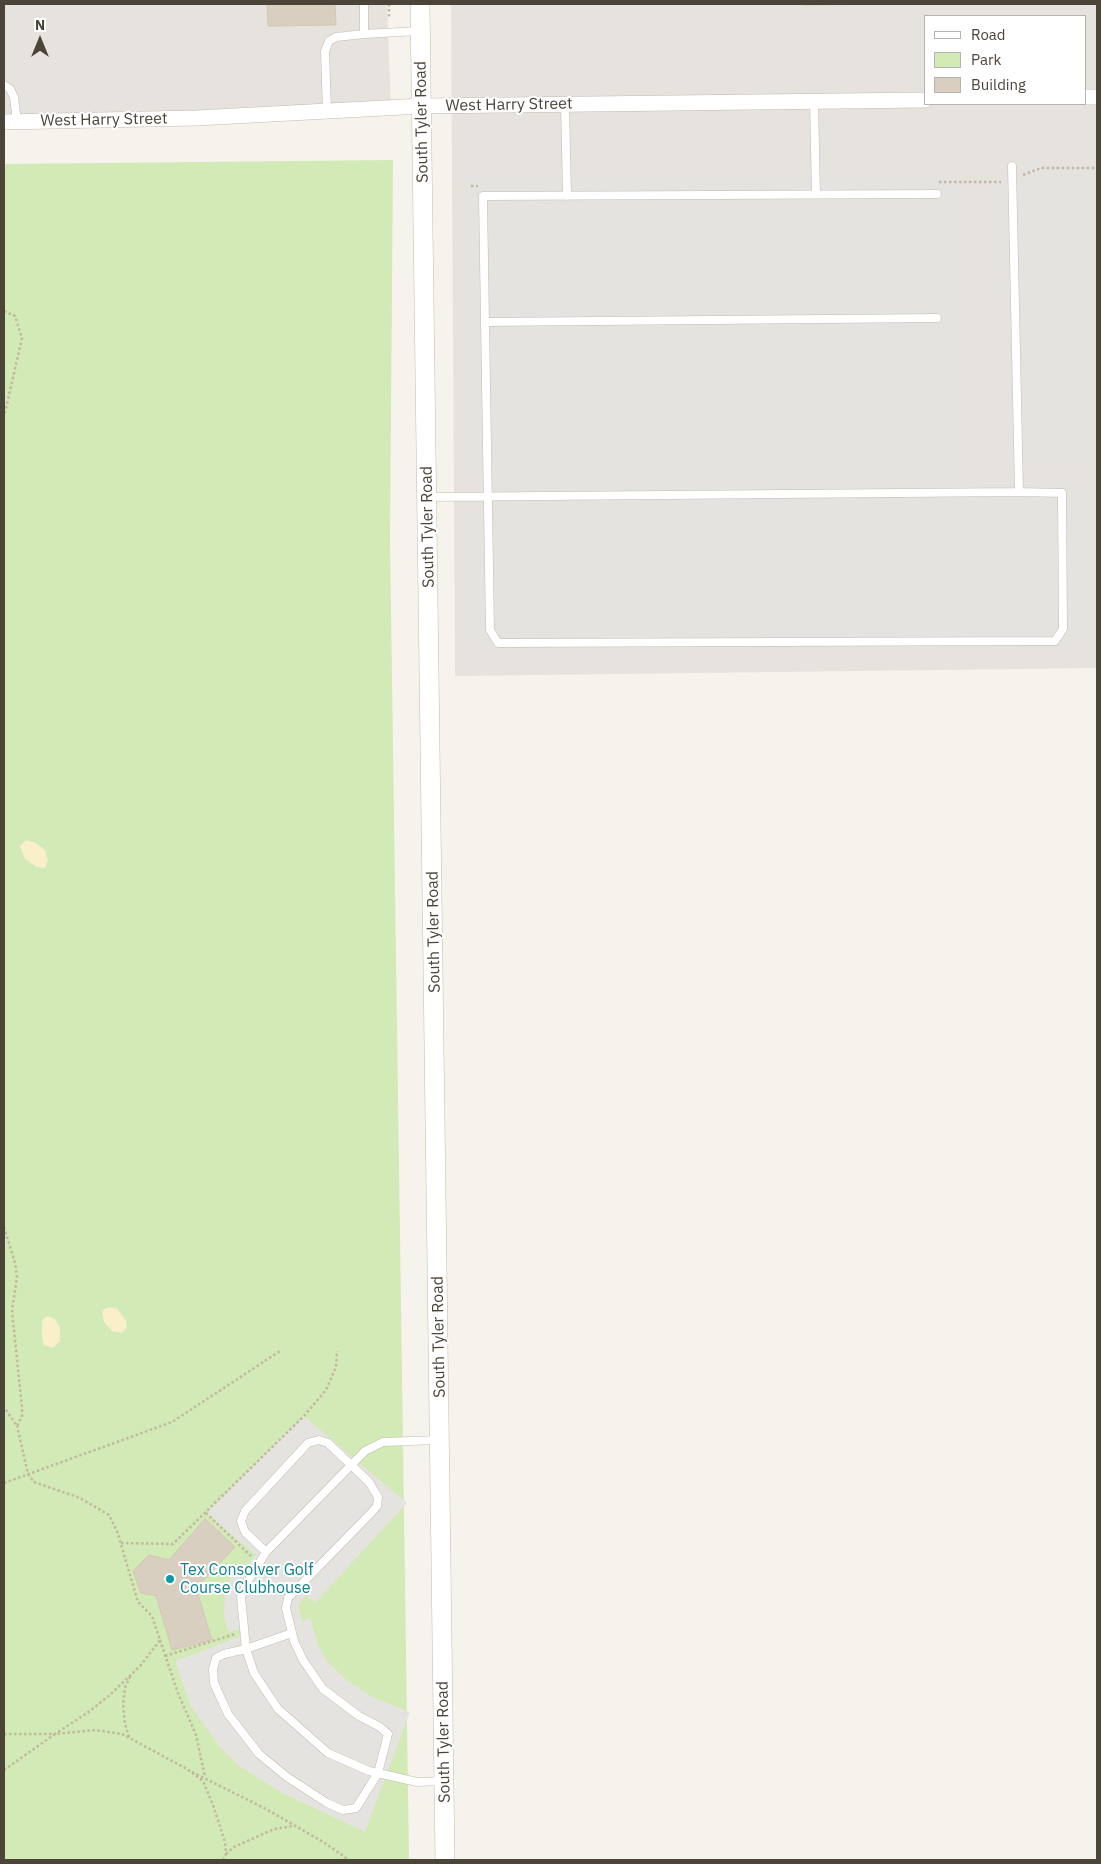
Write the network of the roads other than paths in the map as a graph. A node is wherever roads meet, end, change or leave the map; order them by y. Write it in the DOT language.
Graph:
graph roads {
  1 [pos="364,4"];
  2 [pos="420,4"];
  3 [pos="421,31"];
  4 [pos="364,34"];
  5 [pos="4,85"];
  6 [pos="924,100"];
  7 [pos="814,101"];
  8 [pos="565,104"];
  9 [pos="422,106"];
  10 [pos="327,111"];
  11 [pos="10,122"];
  12 [pos="1012,166"];
  13 [pos="937,194"];
  14 [pos="816,195"];
  15 [pos="567,196"];
  16 [pos="937,318"];
  17 [pos="485,322"];
  18 [pos="1019,492"];
  19 [pos="428,497"];
  20 [pos="489,497"];
  21 [pos="441,1440"];
  22 [pos="351,1465"];
  23 [pos="266,1552"];
  24 [pos="292,1634"];
  25 [pos="246,1649"];
  26 [pos="378,1773"];
  27 [pos="444,1781"];
  28 [pos="445,1860"];
  1 -- 4 [label="lane"];
  2 -- 3 [label="street, South Tyler Road"];
  3 -- 4 [label="lane"];
  3 -- 9 [label="street, South Tyler Road"];
  4 -- 10 [label="lane"];
  5 -- 11 [label="lane"];
  6 -- 7 [label="street, West Harry Street"];
  7 -- 8 [label="street, West Harry Street"];
  7 -- 14 [label="lane"];
  8 -- 9 [label="street, West Harry Street"];
  8 -- 15 [label="lane"];
  9 -- 10 [label="street, West Harry Street"];
  9 -- 19 [label="street, South Tyler Road"];
  10 -- 11 [label="street, West Harry Street"];
  12 -- 18 [label="lane"];
  13 -- 14 [label="lane"];
  14 -- 15 [label="lane"];
  15 -- 17 [label="lane"];
  16 -- 17 [label="lane"];
  17 -- 20 [label="lane"];
  18 -- 20 [label="lane"];
  18 -- 20 [label="lane"];
  19 -- 20 [label="lane"];
  19 -- 21 [label="street, South Tyler Road"];
  21 -- 22 [label="lane"];
  21 -- 27 [label="street, South Tyler Road"];
  22 -- 23 [label="lane"];
  22 -- 23 [label="lane"];
  22 -- 24 [label="lane"];
  23 -- 25 [label="lane"];
  24 -- 25 [label="lane"];
  24 -- 26 [label="lane"];
  25 -- 26 [label="lane"];
  25 -- 26 [label="lane"];
  26 -- 27 [label="lane"];
  27 -- 28 [label="street, South Tyler Road"];
}
